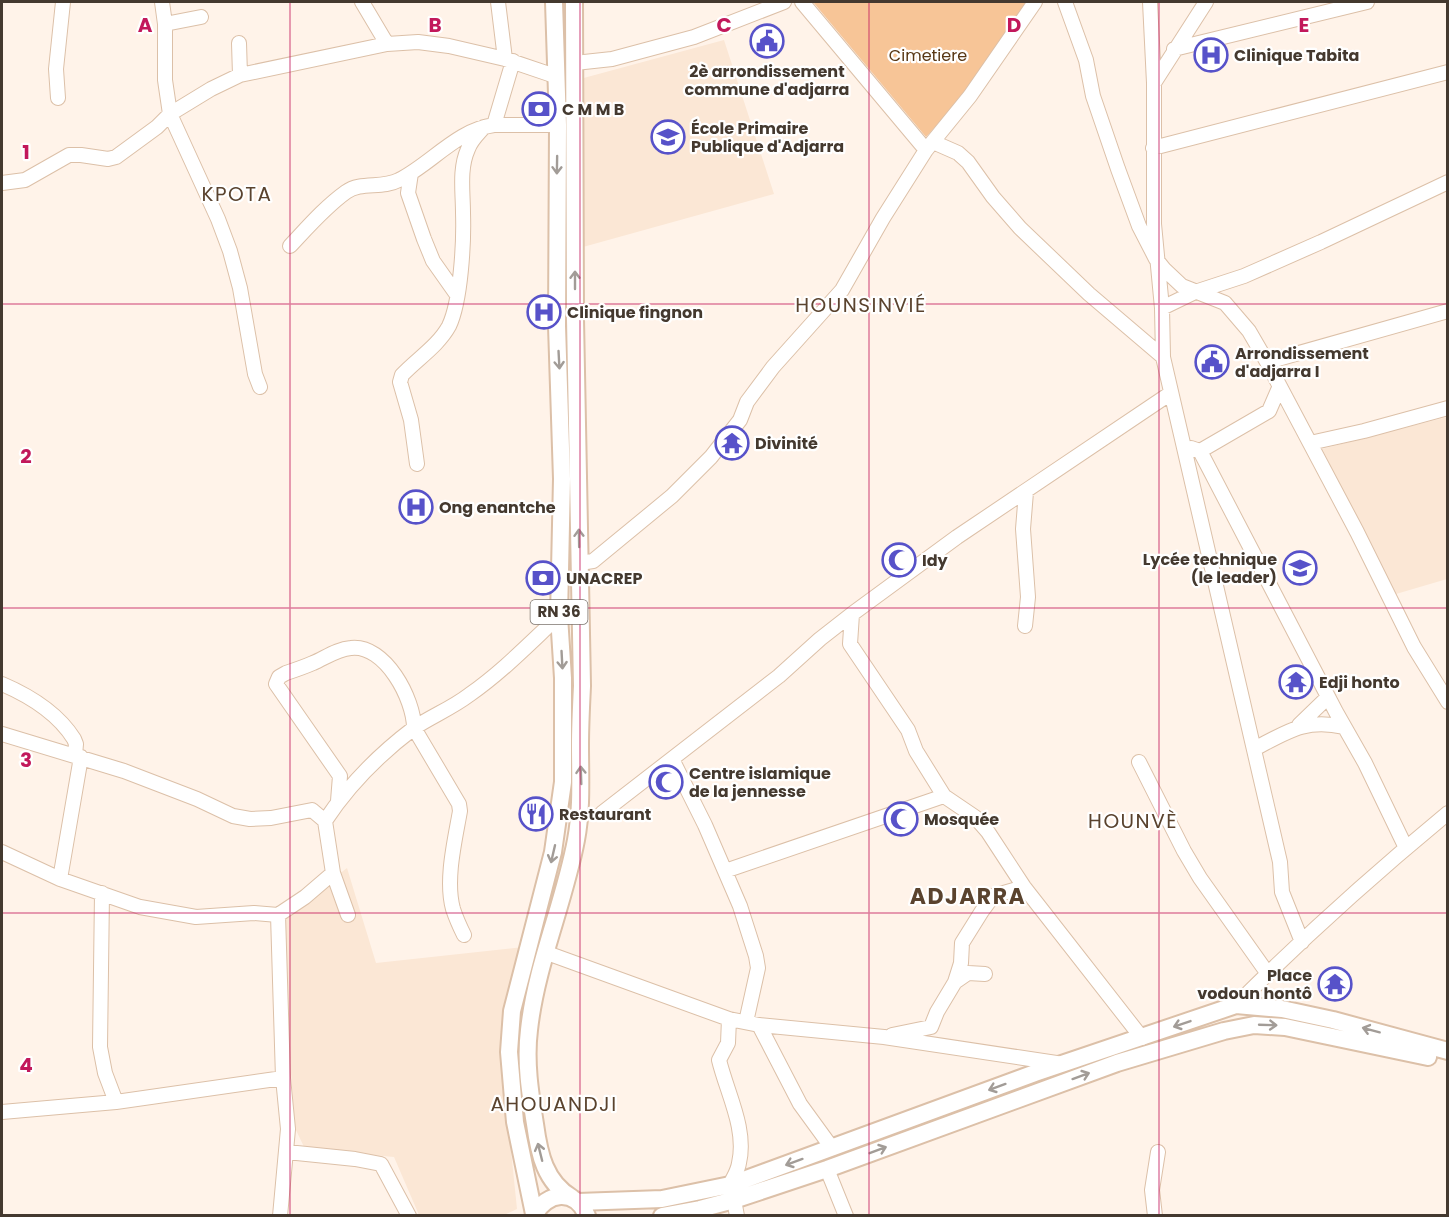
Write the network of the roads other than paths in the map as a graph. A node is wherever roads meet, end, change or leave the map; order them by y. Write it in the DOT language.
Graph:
graph roads {
  1 [pos="63,2"];
  2 [pos="162,2"];
  3 [pos="362,2"];
  4 [pos="498,2"];
  5 [pos="554,2"];
  6 [pos="574,2"];
  7 [pos="784,2"];
  8 [pos="802,2"];
  9 [pos="1035,2"];
  10 [pos="1065,2"];
  11 [pos="1150,2"];
  12 [pos="1206,2"];
  13 [pos="1367,2"];
  14 [pos="201,17"];
  15 [pos="165,24"];
  16 [pos="239,43"];
  17 [pos="387,44"];
  18 [pos="1174,49"];
  19 [pos="509,60"];
  20 [pos="575,63"];
  21 [pos="1448,72"];
  22 [pos="240,75"];
  23 [pos="555,76"];
  24 [pos="1154,83"];
  25 [pos="58,98"];
  26 [pos="170,114"];
  27 [pos="558,125"];
  28 [pos="489,126"];
  29 [pos="929,146"];
  30 [pos="1153,148"];
  31 [pos="411,173"];
  32 [pos="1448,182"];
  33 [pos="2,183"];
  34 [pos="290,246"];
  35 [pos="1156,259"];
  36 [pos="1244,276"];
  37 [pos="1195,292"];
  38 [pos="457,295"];
  39 [pos="1225,303"];
  40 [pos="1162,308"];
  41 [pos="1448,311"];
  42 [pos="1163,357"];
  43 [pos="1267,362"];
  44 [pos="260,387"];
  45 [pos="1280,388"];
  46 [pos="1171,393"];
  47 [pos="1448,408"];
  48 [pos="1269,411"];
  49 [pos="1297,419"];
  50 [pos="1310,443"];
  51 [pos="1183,445"];
  52 [pos="1200,451"];
  53 [pos="417,464"];
  54 [pos="1026,492"];
  55 [pos="580,563"];
  56 [pos="852,614"];
  57 [pos="559,616"];
  58 [pos="1025,626"];
  59 [pos="820,639"];
  60 [pos="850,644"];
  61 [pos="2,684"];
  62 [pos="1328,697"];
  63 [pos="1448,702"];
  64 [pos="1299,725"];
  65 [pos="1344,727"];
  66 [pos="414,728"];
  67 [pos="2,734"];
  68 [pos="1254,749"];
  69 [pos="78,756"];
  70 [pos="672,759"];
  71 [pos="1139,762"];
  72 [pos="944,796"];
  73 [pos="338,801"];
  74 [pos="603,813"];
  75 [pos="1448,813"];
  76 [pos="325,821"];
  77 [pos="1406,848"];
  78 [pos="2,852"];
  79 [pos="725,871"];
  80 [pos="333,873"];
  81 [pos="60,879"];
  82 [pos="1024,887"];
  83 [pos="102,893"];
  84 [pos="278,915"];
  85 [pos="348,915"];
  86 [pos="464,935"];
  87 [pos="1302,942"];
  88 [pos="547,953"];
  89 [pos="985,974"];
  90 [pos="1268,974"];
  91 [pos="955,982"];
  92 [pos="1236,1005"];
  93 [pos="729,1019"];
  94 [pos="753,1024"];
  95 [pos="884,1037"];
  96 [pos="1142,1038"];
  97 [pos="1448,1051"];
  98 [pos="1448,1061"];
  99 [pos="1063,1064"];
  100 [pos="283,1078"];
  101 [pos="116,1102"];
  102 [pos="2,1112"];
  103 [pos="832,1148"];
  104 [pos="287,1152"];
  105 [pos="1158,1152"];
  106 [pos="827,1169"];
  107 [pos="734,1200"];
  108 [pos="579,1205"];
  109 [pos="280,1215"];
  110 [pos="409,1215"];
  111 [pos="534,1215"];
  112 [pos="663,1215"];
  113 [pos="846,1215"];
  114 [pos="1155,1215"];
  1 -- 25 [label="street"];
  2 -- 15 [label="street"];
  3 -- 17 [label="street"];
  4 -- 19 [label="street"];
  5 -- 23 [label="main road, RN 36"];
  6 -- 20 [label="main road, RN 36"];
  7 -- 20 [label="street"];
  8 -- 29 [label="street"];
  9 -- 29 [label="street"];
  10 -- 35 [label="street"];
  11 -- 24 [label="street"];
  12 -- 18 [label="street"];
  13 -- 18 [label="street"];
  14 -- 15 [label="street"];
  15 -- 26 [label="street"];
  16 -- 22 [label="street"];
  17 -- 19 [label="street"];
  17 -- 22 [label="street"];
  18 -- 24 [label="street"];
  19 -- 23 [label="street"];
  19 -- 28 [label="street"];
  55 -- 20 [label="main road, RN 36, one-way"];
  21 -- 30 [label="street"];
  22 -- 26 [label="street"];
  23 -- 27 [label="main road, RN 36"];
  24 -- 30 [label="street"];
  26 -- 33 [label="street"];
  26 -- 44 [label="street"];
  27 -- 28 [label="street"];
  27 -- 57 [label="main road, RN 36, one-way"];
  28 -- 31 [label="street"];
  28 -- 38 [label="street"];
  29 -- 42 [label="street"];
  29 -- 55 [label="street"];
  30 -- 35 [label="street"];
  31 -- 34 [label="street"];
  31 -- 38 [label="street"];
  32 -- 36 [label="street"];
  35 -- 37 [label="street"];
  35 -- 40 [label="street"];
  36 -- 37 [label="street"];
  36 -- 39 [label="street"];
  37 -- 39 [label="street"];
  37 -- 40 [label="street"];
  38 -- 53 [label="street"];
  39 -- 43 [label="street"];
  40 -- 42 [label="street"];
  41 -- 43 [label="street"];
  42 -- 46 [label="street"];
  43 -- 45 [label="street"];
  45 -- 48 [label="street"];
  45 -- 49 [label="street"];
  46 -- 51 [label="street"];
  46 -- 54 [label="street"];
  47 -- 50 [label="street"];
  48 -- 49 [label="street"];
  48 -- 52 [label="street"];
  49 -- 50 [label="street"];
  50 -- 63 [label="street"];
  51 -- 52 [label="street"];
  51 -- 68 [label="street"];
  52 -- 62 [label="street"];
  54 -- 56 [label="street"];
  54 -- 58 [label="street"];
  88 -- 55 [label="main road, RN 36, one-way"];
  56 -- 59 [label="street"];
  56 -- 60 [label="street"];
  57 -- 66 [label="street"];
  57 -- 111 [label="main road, RN 36, one-way"];
  59 -- 60 [label="street"];
  59 -- 70 [label="street"];
  60 -- 72 [label="street"];
  61 -- 69 [label="street"];
  62 -- 64 [label="street"];
  62 -- 65 [label="street"];
  64 -- 65 [label="street"];
  64 -- 68 [label="street"];
  65 -- 77 [label="street"];
  66 -- 73 [label="street"];
  66 -- 73 [label="street"];
  66 -- 86 [label="street"];
  67 -- 69 [label="street"];
  68 -- 87 [label="street"];
  69 -- 76 [label="street"];
  69 -- 81 [label="street"];
  70 -- 74 [label="street"];
  70 -- 79 [label="street"];
  71 -- 90 [label="street"];
  72 -- 79 [label="street"];
  72 -- 82 [label="street"];
  73 -- 76 [label="street"];
  75 -- 77 [label="street"];
  76 -- 80 [label="street"];
  77 -- 87 [label="street"];
  78 -- 81 [label="street"];
  79 -- 94 [label="street"];
  80 -- 84 [label="street"];
  80 -- 85 [label="street"];
  81 -- 83 [label="street"];
  82 -- 91 [label="street"];
  82 -- 96 [label="street"];
  83 -- 84 [label="street"];
  83 -- 101 [label="street"];
  84 -- 100 [label="street"];
  87 -- 90 [label="street"];
  88 -- 93 [label="street"];
  108 -- 88 [label="main road, RN 36, one-way"];
  89 -- 91 [label="street"];
  90 -- 92 [label="street"];
  91 -- 95 [label="street"];
  92 -- 96 [label="main road, one-way"];
  97 -- 92 [label="main road, one-way"];
  93 -- 94 [label="street"];
  93 -- 107 [label="street"];
  94 -- 95 [label="street"];
  94 -- 103 [label="street"];
  95 -- 99 [label="street"];
  96 -- 99 [label="main road"];
  106 -- 98 [label="main road, one-way"];
  99 -- 103 [label="main road, one-way"];
  100 -- 101 [label="street"];
  100 -- 104 [label="street"];
  101 -- 102 [label="street"];
  103 -- 107 [label="main road, one-way"];
  104 -- 109 [label="street"];
  104 -- 110 [label="street"];
  105 -- 114 [label="street"];
  106 -- 107 [label="main road"];
  106 -- 113 [label="street"];
  107 -- 108 [label="main road"];
  107 -- 112 [label="main road"];
  108 -- 111 [label="main road"];
}
